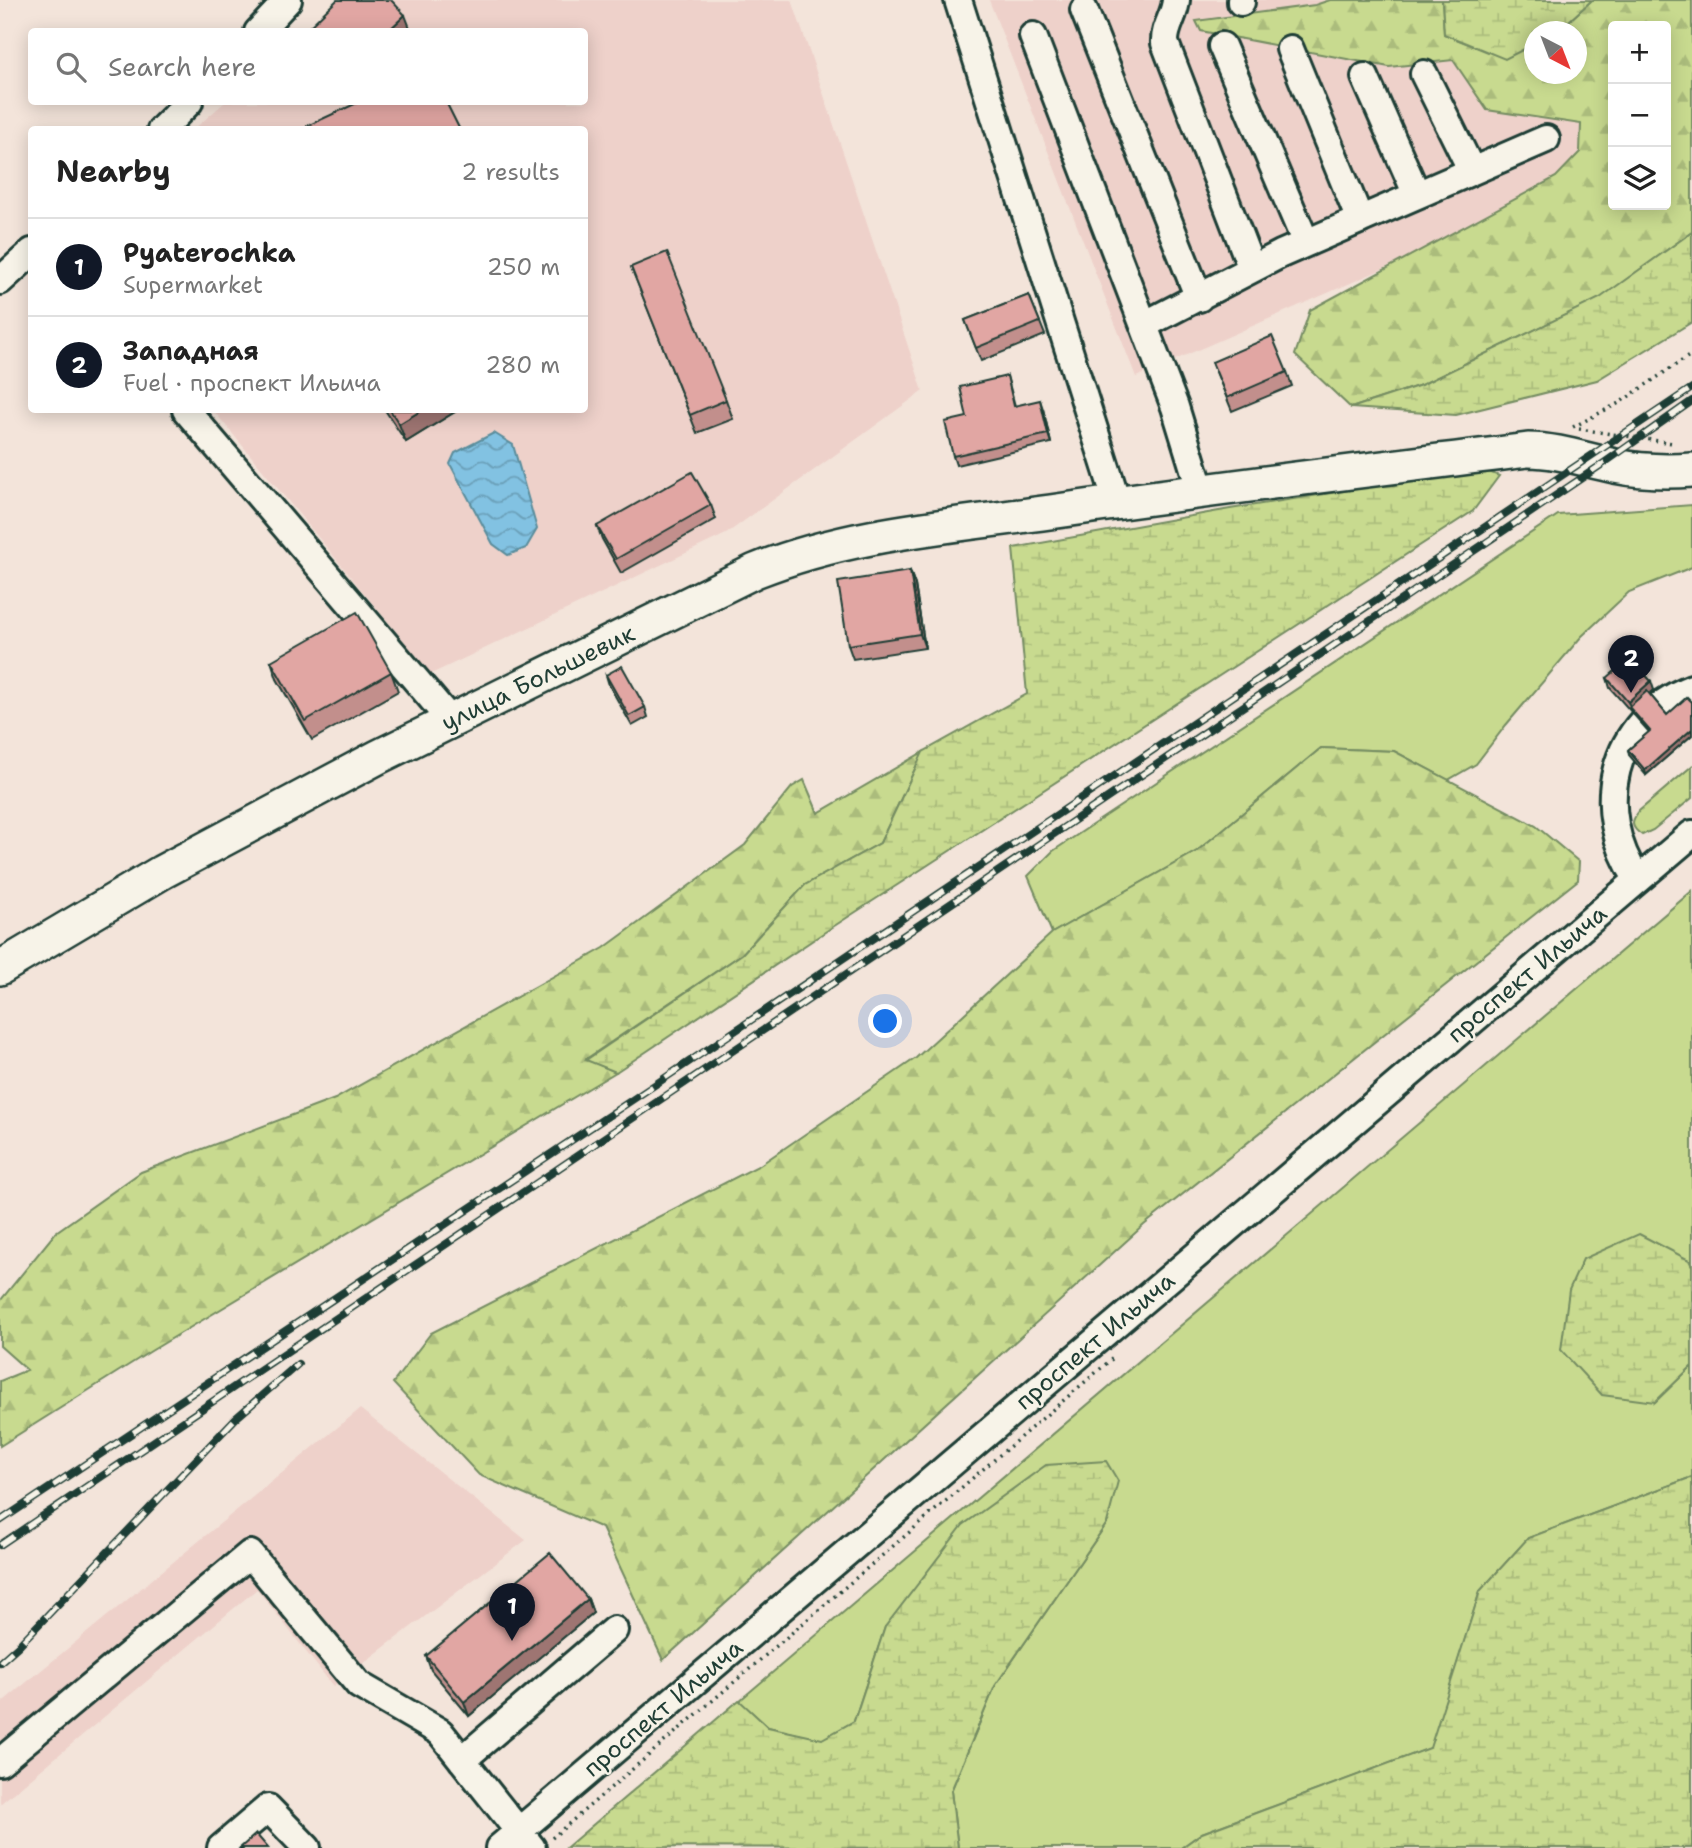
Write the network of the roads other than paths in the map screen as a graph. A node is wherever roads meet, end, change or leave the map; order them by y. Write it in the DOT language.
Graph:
graph roads {
  1 [pos="288,0"];
  2 [pos="958,0"];
  3 [pos="1176,0"];
  4 [pos="1084,10"];
  5 [pos="261,28"];
  6 [pos="1033,36"];
  7 [pos="1222,46"];
  8 [pos="1290,49"];
  9 [pos="1424,74"];
  10 [pos="1365,77"];
  11 [pos="186,105"];
  12 [pos="165,126"];
  13 [pos="1546,139"];
  14 [pos="1472,171"];
  15 [pos="1417,195"];
  16 [pos="1360,220"];
  17 [pos="1306,243"];
  18 [pos="28,256"];
  19 [pos="1252,269"];
  20 [pos="0,281"];
  21 [pos="1199,298"];
  22 [pos="1144,325"];
  23 [pos="189,413"];
  24 [pos="1692,470"];
  25 [pos="1201,492"];
  26 [pos="1117,502"];
  27 [pos="1692,688"];
  28 [pos="451,721"];
  29 [pos="1692,834"];
  30 [pos="1638,880"];
  31 [pos="0,968"];
  32 [pos="614,1630"];
  33 [pos="463,1760"];
  34 [pos="0,1762"];
  35 [pos="517,1842"];
  36 [pos="221,1848"];
  37 [pos="307,1848"];
  1 -- 5 [label="street"];
  2 -- 26 [label="street"];
  3 -- 19 [label="street"];
  4 -- 21 [label="street"];
  6 -- 22 [label="street"];
  7 -- 17 [label="street"];
  8 -- 16 [label="street"];
  9 -- 14 [label="street"];
  10 -- 15 [label="street"];
  11 -- 12 [label="street"];
  13 -- 14 [label="street"];
  14 -- 15 [label="street"];
  15 -- 16 [label="street"];
  16 -- 17 [label="street"];
  17 -- 19 [label="street"];
  18 -- 20 [label="street"];
  19 -- 21 [label="street"];
  21 -- 22 [label="street"];
  22 -- 25 [label="street"];
  23 -- 28 [label="street"];
  24 -- 25 [label="main road, улица Большевик"];
  25 -- 26 [label="main road, улица Большевик"];
  26 -- 28 [label="main road, улица Большевик"];
  27 -- 30 [label="street"];
  28 -- 31 [label="main road, улица Большевик"];
  29 -- 30 [label="street, проспект Ильича"];
  30 -- 35 [label="street, проспект Ильича"];
  32 -- 33 [label="street"];
  33 -- 34 [label="street"];
  33 -- 35 [label="street"];
  36 -- 37 [label="street"];
}
